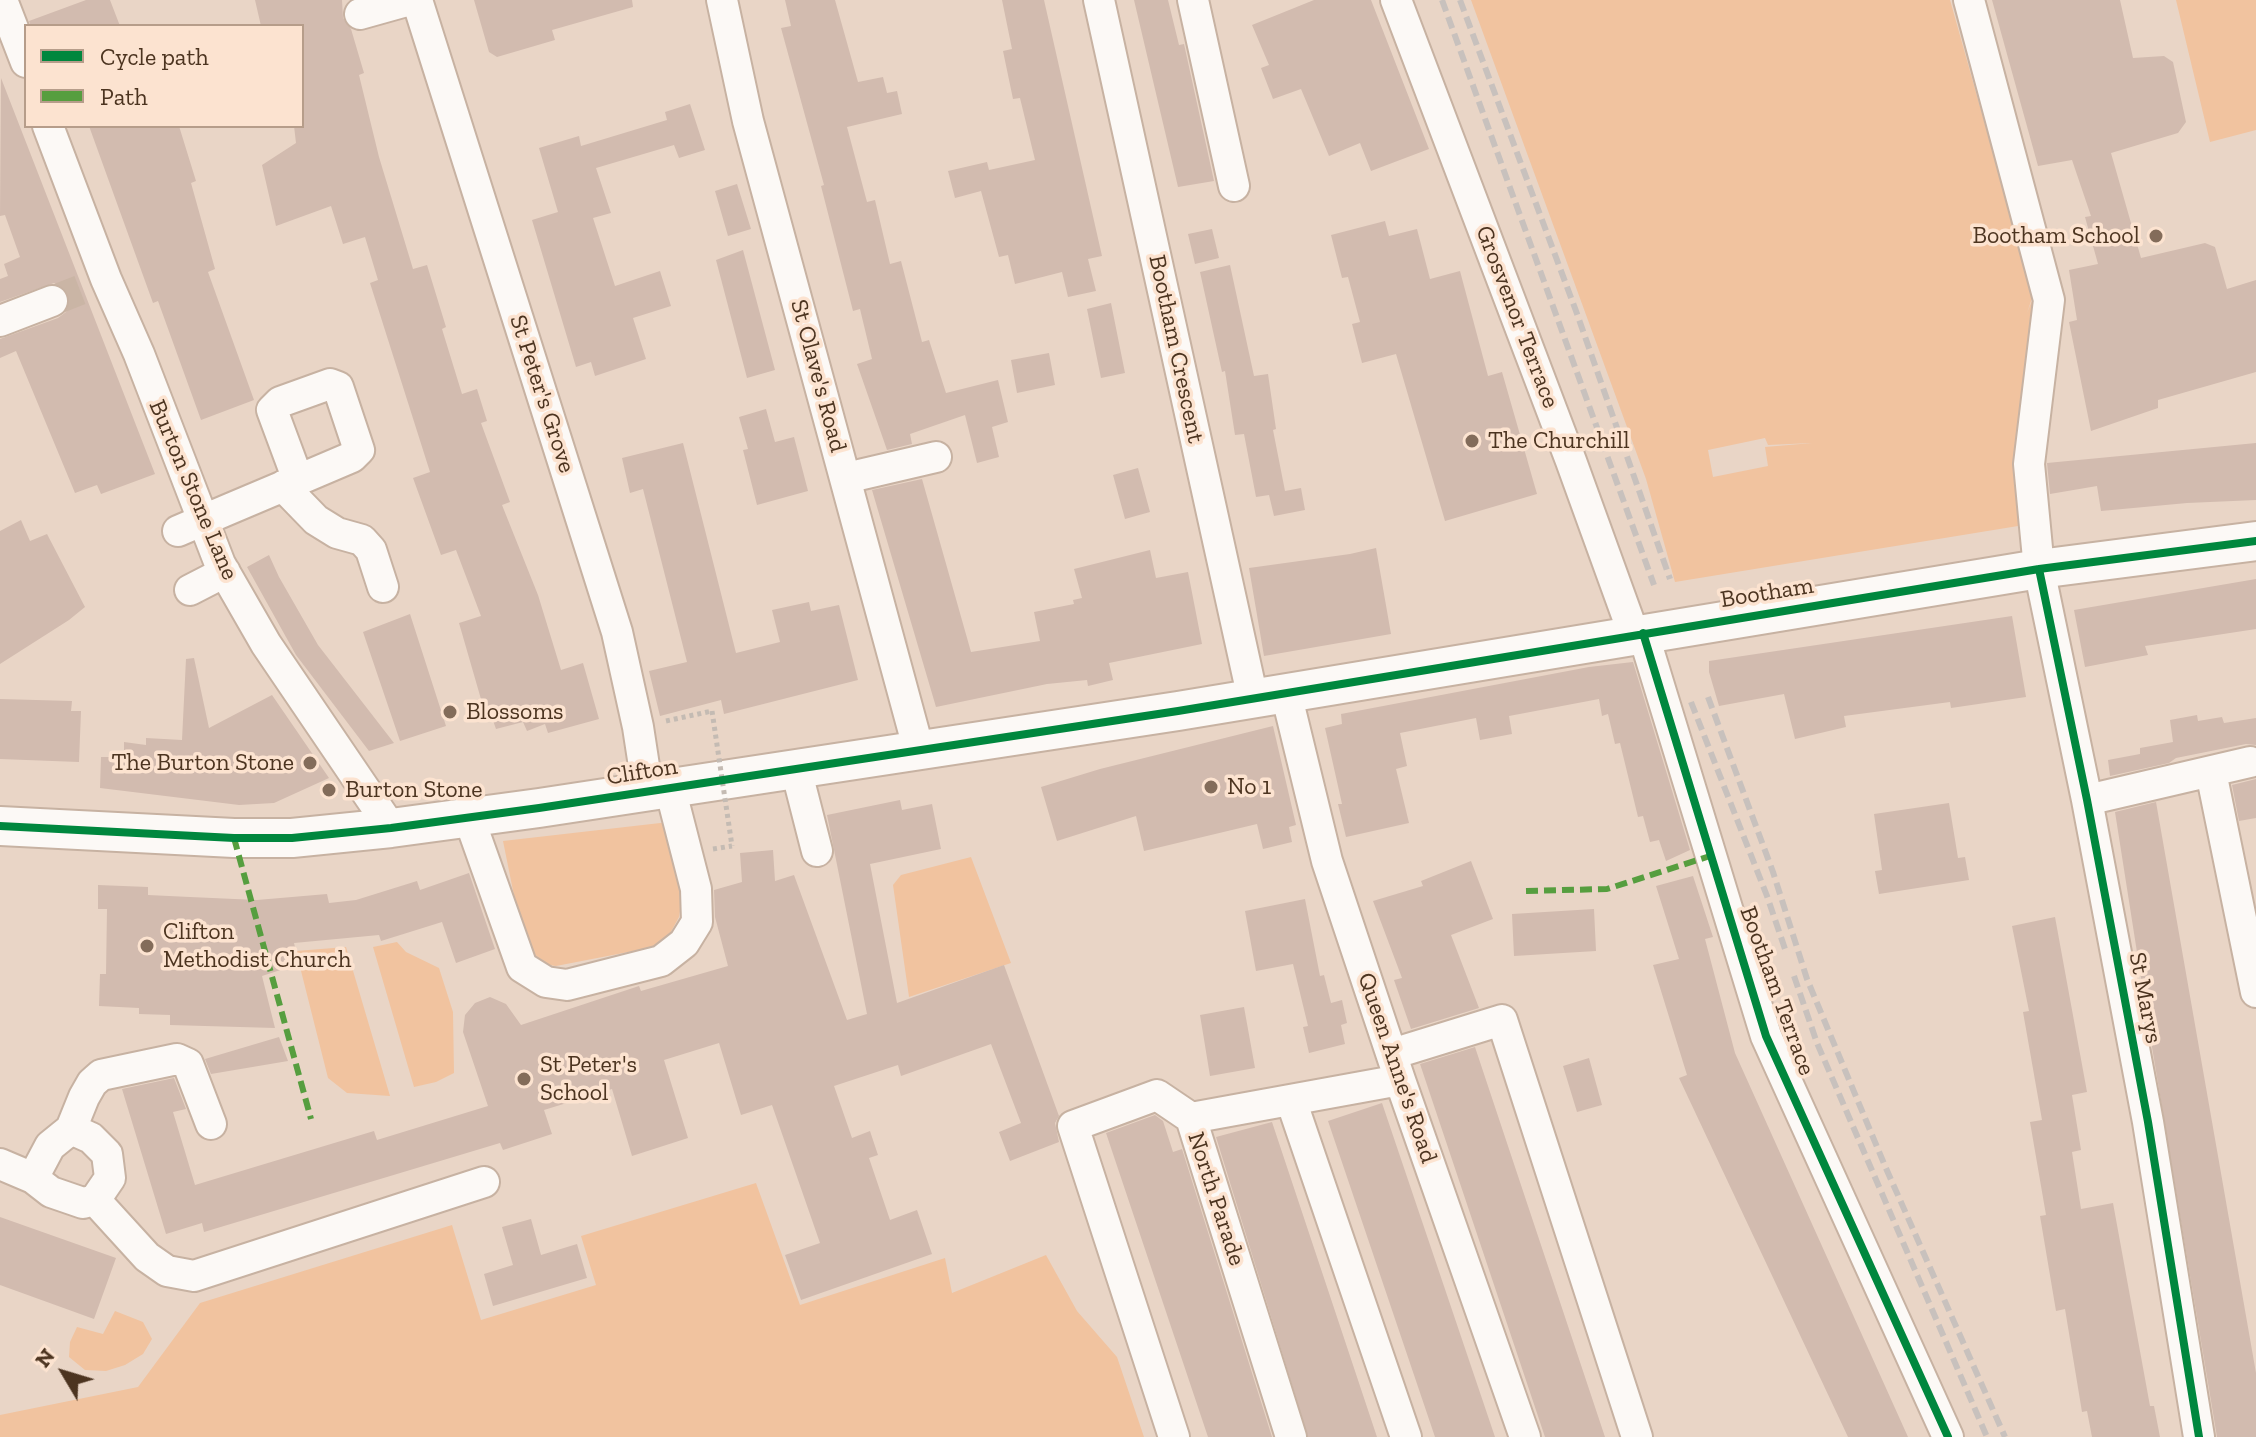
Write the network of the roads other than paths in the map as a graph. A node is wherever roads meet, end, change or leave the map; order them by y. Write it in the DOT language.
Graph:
graph roads {
  1 [pos="410,0"];
  2 [pos="417,0"];
  3 [pos="722,0"];
  4 [pos="1099,0"];
  5 [pos="1193,0"];
  6 [pos="1396,0"];
  7 [pos="1969,0"];
  8 [pos="4,14"];
  9 [pos="360,14"];
  10 [pos="24,58"];
  11 [pos="49,128"];
  12 [pos="1234,186"];
  13 [pos="52,301"];
  14 [pos="0,321"];
  15 [pos="936,457"];
  16 [pos="846,478"];
  17 [pos="190,526"];
  18 [pos="2256,541"];
  19 [pos="2039,569"];
  20 [pos="225,572"];
  21 [pos="383,587"];
  22 [pos="190,590"];
  23 [pos="1638,634"];
  24 [pos="1269,696"];
  25 [pos="919,751"];
  26 [pos="2250,762"];
  27 [pos="796,769"];
  28 [pos="2211,772"];
  29 [pos="659,790"];
  30 [pos="2087,800"];
  31 [pos="469,818"];
  32 [pos="0,826"];
  33 [pos="391,828"];
  34 [pos="817,851"];
  35 [pos="2256,992"];
  36 [pos="1396,1067"];
  37 [pos="1291,1100"];
  38 [pos="1191,1118"];
  39 [pos="211,1124"];
  40 [pos="71,1129"];
  41 [pos="0,1164"];
  42 [pos="33,1178"];
  43 [pos="484,1182"];
  44 [pos="95,1200"];
  45 [pos="1174,1437"];
  46 [pos="1291,1437"];
  47 [pos="1406,1437"];
  48 [pos="1525,1437"];
  49 [pos="1637,1437"];
  50 [pos="1948,1437"];
  51 [pos="2199,1437"];
  1 -- 9 [label="street"];
  2 -- 29 [label="street, St Peter's Grove"];
  3 -- 16 [label="street, St Olave's Road"];
  4 -- 24 [label="street, Bootham Crescent"];
  5 -- 12 [label="street"];
  6 -- 23 [label="street, Grosvenor Terrace"];
  7 -- 19 [label="street, St Marys"];
  8 -- 10 [label="street"];
  11 -- 17 [label="street, Burton Stone Lane"];
  13 -- 14 [label="street"];
  15 -- 16 [label="street"];
  16 -- 25 [label="street, St Olave's Road"];
  17 -- 20 [label="street, Burton Stone Lane"];
  17 -- 21 [label="street"];
  18 -- 19 [label="main road, Bootham"];
  19 -- 23 [label="main road, Bootham"];
  19 -- 30 [label="street, St Marys"];
  20 -- 22 [label="street"];
  20 -- 33 [label="street, Burton Stone Lane"];
  23 -- 24 [label="main road, Bootham"];
  23 -- 50 [label="street, Bootham Terrace"];
  24 -- 25 [label="main road, Clifton"];
  24 -- 36 [label="street, Queen Anne's Road"];
  25 -- 27 [label="main road, Clifton"];
  26 -- 28 [label="street"];
  27 -- 29 [label="main road, Clifton"];
  27 -- 34 [label="street"];
  28 -- 30 [label="street"];
  28 -- 35 [label="street"];
  29 -- 31 [label="main road, Clifton"];
  29 -- 31 [label="street, St Peter's Grove"];
  30 -- 51 [label="street, St Marys"];
  31 -- 33 [label="main road, Clifton"];
  32 -- 33 [label="main road, Clifton"];
  36 -- 37 [label="street, North Parade"];
  36 -- 48 [label="street, Queen Anne's Road"];
  36 -- 49 [label="street, North Parade"];
  37 -- 38 [label="street, North Parade"];
  37 -- 47 [label="street"];
  38 -- 45 [label="street"];
  38 -- 46 [label="street, North Parade"];
  39 -- 40 [label="street"];
  40 -- 42 [label="street"];
  40 -- 44 [label="street"];
  41 -- 42 [label="street"];
  42 -- 44 [label="street"];
  43 -- 44 [label="street"];
}
